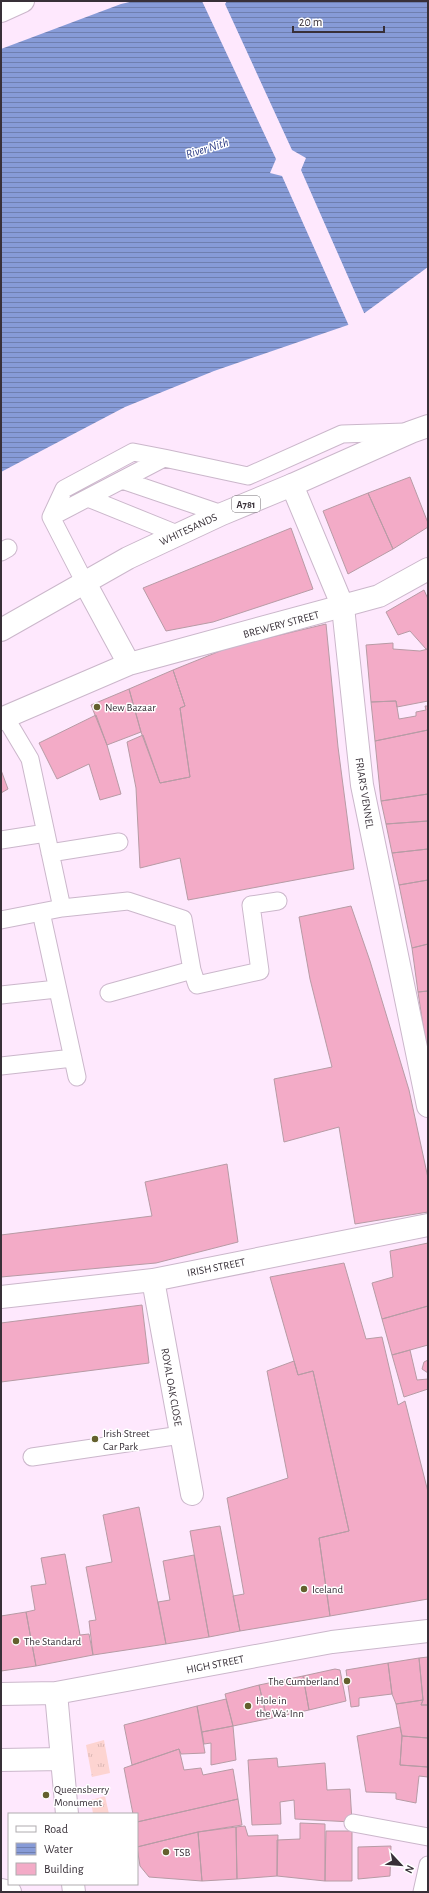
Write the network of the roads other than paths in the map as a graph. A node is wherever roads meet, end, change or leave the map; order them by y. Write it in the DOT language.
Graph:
graph roads {
  1 [pos="23,1"];
  2 [pos="1,11"];
  3 [pos="419,429"];
  4 [pos="164,458"];
  5 [pos="248,476"];
  6 [pos="122,480"];
  7 [pos="292,485"];
  8 [pos="88,498"];
  9 [pos="222,514"];
  10 [pos="51,517"];
  11 [pos="177,534"];
  12 [pos="428,569"];
  13 [pos="84,581"];
  14 [pos="343,607"];
  15 [pos="1,630"];
  16 [pos="129,664"];
  17 [pos="3,718"];
  18 [pos="46,833"];
  19 [pos="1,840"];
  20 [pos="119,842"];
  21 [pos="50,853"];
  22 [pos="278,901"];
  23 [pos="62,908"];
  24 [pos="41,912"];
  25 [pos="1,920"];
  26 [pos="192,970"];
  27 [pos="58,989"];
  28 [pos="109,993"];
  29 [pos="1,995"];
  30 [pos="73,1058"];
  31 [pos="1,1066"];
  32 [pos="77,1077"];
  33 [pos="428,1106"];
  34 [pos="428,1225"];
  35 [pos="153,1280"];
  36 [pos="1,1297"];
  37 [pos="181,1436"];
  38 [pos="32,1457"];
  39 [pos="192,1494"];
  40 [pos="428,1631"];
  41 [pos="56,1693"];
  42 [pos="1,1694"];
  43 [pos="62,1759"];
  44 [pos="1,1760"];
  45 [pos="67,1813"];
  46 [pos="353,1824"];
  47 [pos="428,1837"];
  48 [pos="428,1865"];
  49 [pos="1,1890"];
  50 [pos="10,1892"];
  51 [pos="422,1892"];
  1 -- 2 [label="street"];
  3 -- 5 [label="lane"];
  3 -- 7 [label="street, WHITESANDS / A781"];
  4 -- 5 [label="lane"];
  4 -- 6 [label="lane"];
  4 -- 10 [label="lane"];
  5 -- 7 [label="lane"];
  6 -- 8 [label="lane"];
  6 -- 9 [label="lane"];
  7 -- 9 [label="street, WHITESANDS / A781"];
  7 -- 14 [label="street, FRIAR'S VENNEL"];
  8 -- 10 [label="lane"];
  8 -- 11 [label="lane"];
  9 -- 11 [label="street, WHITESANDS / A781"];
  10 -- 13 [label="lane"];
  11 -- 13 [label="street, WHITESANDS / A781"];
  12 -- 14 [label="street, BREWERY STREET"];
  13 -- 15 [label="street, WHITESANDS / A781"];
  13 -- 16 [label="street"];
  14 -- 16 [label="street, BREWERY STREET"];
  14 -- 33 [label="street, FRIAR'S VENNEL"];
  16 -- 17 [label="street, BREWERY STREET"];
  17 -- 18 [label="lane"];
  18 -- 19 [label="lane"];
  18 -- 21 [label="lane"];
  20 -- 21 [label="lane"];
  21 -- 23 [label="lane"];
  22 -- 26 [label="lane"];
  23 -- 24 [label="lane"];
  23 -- 26 [label="lane"];
  24 -- 25 [label="lane"];
  24 -- 27 [label="lane"];
  26 -- 28 [label="lane"];
  27 -- 29 [label="lane"];
  27 -- 30 [label="lane"];
  30 -- 31 [label="lane"];
  30 -- 32 [label="lane"];
  34 -- 35 [label="street, IRISH STREET"];
  35 -- 36 [label="street, IRISH STREET"];
  35 -- 37 [label="street, ROYAL OAK CLOSE"];
  37 -- 38 [label="lane"];
  37 -- 39 [label="street, ROYAL OAK CLOSE"];
  40 -- 41 [label="street, HIGH STREET"];
  41 -- 42 [label="street, HIGH STREET"];
  41 -- 43 [label="street"];
  43 -- 44 [label="street"];
  43 -- 45 [label="street"];
  46 -- 47 [label="lane"];
  48 -- 51 [label="lane"];
  49 -- 50 [label="street"];
}
